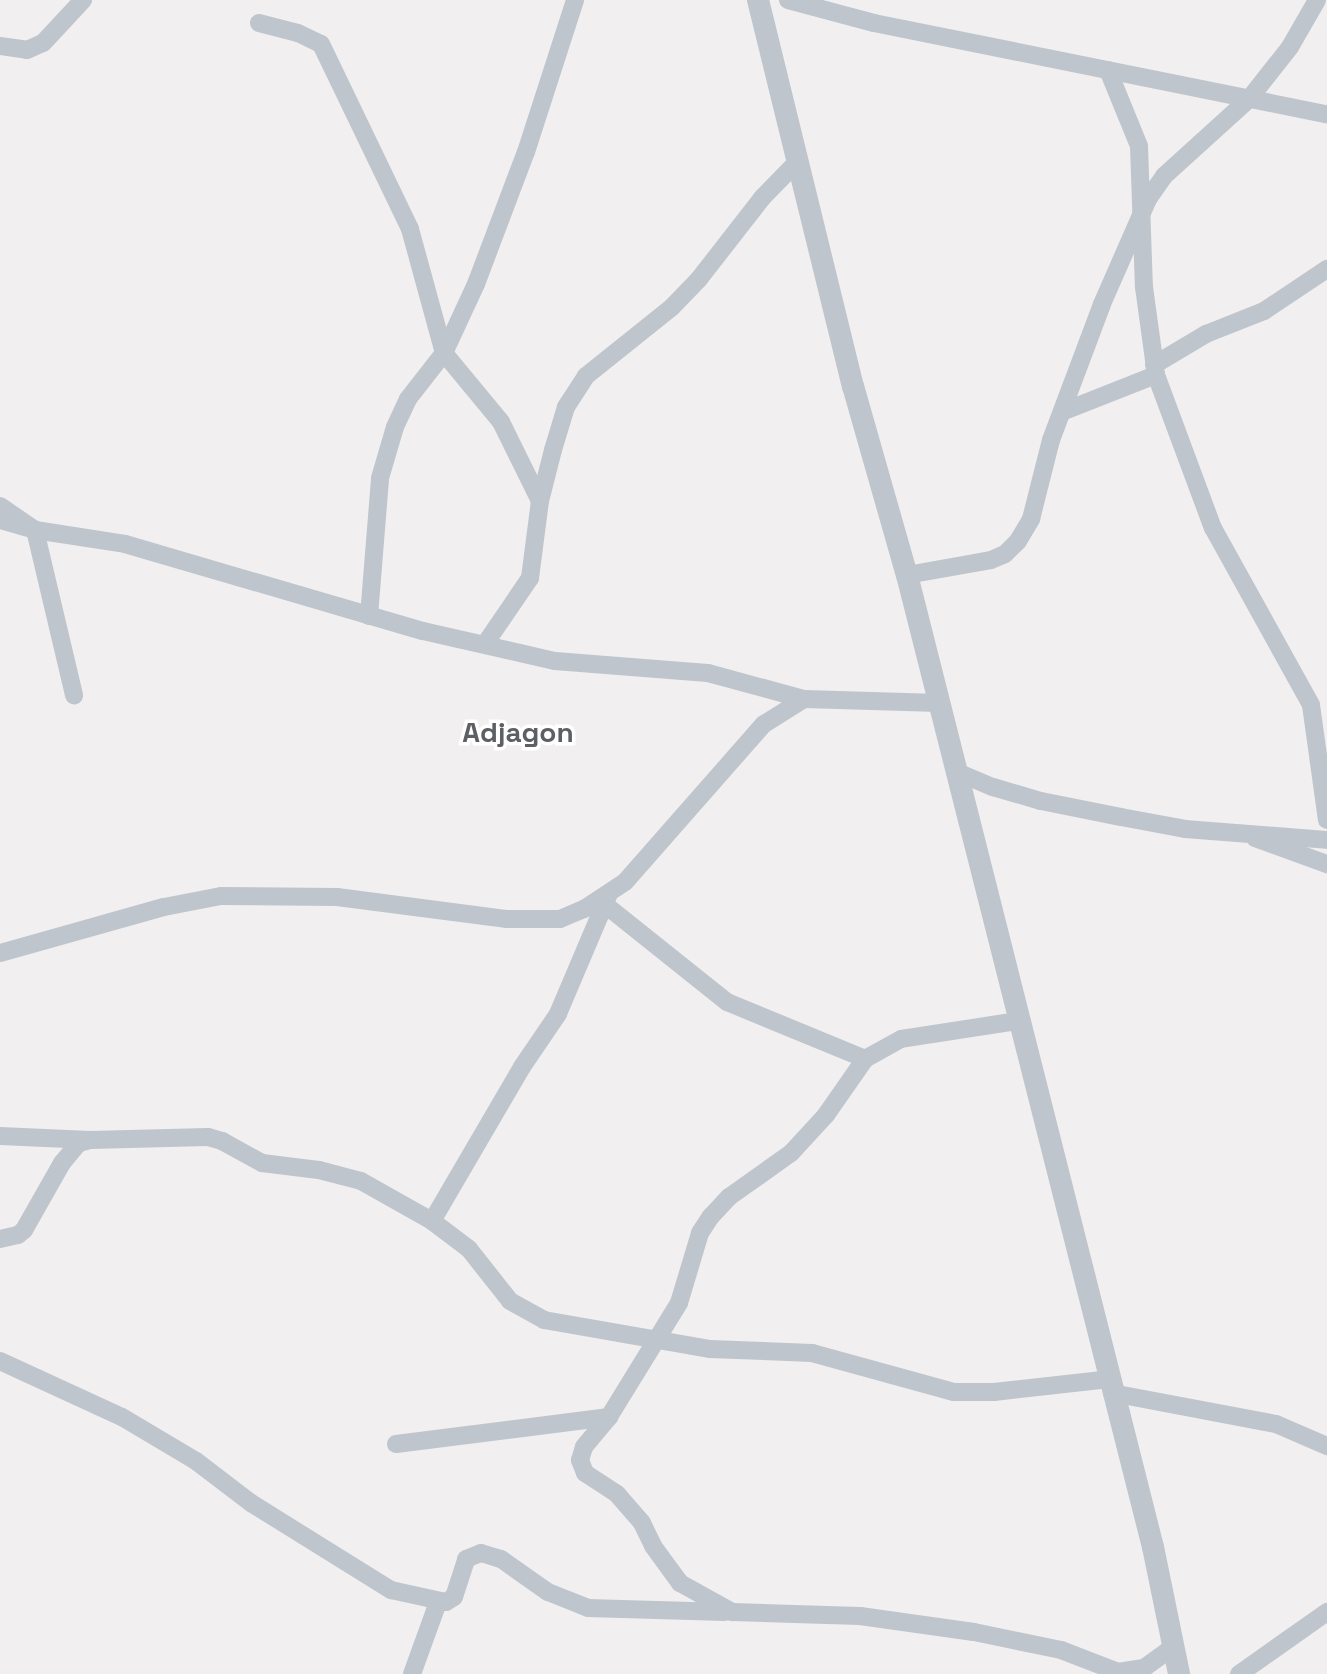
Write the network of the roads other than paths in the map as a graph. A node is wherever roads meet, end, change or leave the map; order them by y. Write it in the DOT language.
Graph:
graph roads {
  1 [pos="83,0"];
  2 [pos="575,0"];
  3 [pos="758,0"];
  4 [pos="788,0"];
  5 [pos="1317,0"];
  6 [pos="259,23"];
  7 [pos="0,46"];
  8 [pos="1108,70"];
  9 [pos="1249,99"];
  10 [pos="1327,114"];
  11 [pos="798,161"];
  12 [pos="1142,212"];
  13 [pos="1327,269"];
  14 [pos="444,353"];
  15 [pos="1155,370"];
  16 [pos="1062,412"];
  17 [pos="540,501"];
  18 [pos="0,506"];
  19 [pos="0,520"];
  20 [pos="35,530"];
  21 [pos="907,575"];
  22 [pos="369,616"];
  23 [pos="485,644"];
  24 [pos="74,695"];
  25 [pos="804,699"];
  26 [pos="939,703"];
  27 [pos="957,772"];
  28 [pos="1327,820"];
  29 [pos="1245,834"];
  30 [pos="1327,840"];
  31 [pos="1327,864"];
  32 [pos="605,899"];
  33 [pos="0,953"];
  34 [pos="1018,1021"];
  35 [pos="865,1059"];
  36 [pos="0,1136"];
  37 [pos="90,1140"];
  38 [pos="432,1221"];
  39 [pos="0,1239"];
  40 [pos="655,1340"];
  41 [pos="2,1360"];
  42 [pos="1111,1386"];
  43 [pos="609,1417"];
  44 [pos="396,1444"];
  45 [pos="1327,1446"];
  46 [pos="438,1602"];
  47 [pos="732,1612"];
  48 [pos="1327,1612"];
  49 [pos="1174,1646"];
  50 [pos="1117,1673"];
  51 [pos="412,1674"];
  52 [pos="1179,1674"];
  53 [pos="1239,1674"];
  1 -- 7 [label="street"];
  2 -- 14 [label="street"];
  3 -- 11 [label="street"];
  4 -- 8 [label="street"];
  5 -- 9 [label="street"];
  6 -- 14 [label="street"];
  8 -- 9 [label="street"];
  8 -- 12 [label="street"];
  9 -- 10 [label="street"];
  9 -- 12 [label="street"];
  11 -- 17 [label="street"];
  11 -- 21 [label="street"];
  12 -- 15 [label="street"];
  12 -- 16 [label="street"];
  13 -- 15 [label="street"];
  14 -- 17 [label="street"];
  14 -- 22 [label="street"];
  15 -- 16 [label="street"];
  15 -- 28 [label="street"];
  16 -- 21 [label="street"];
  17 -- 23 [label="street"];
  18 -- 20 [label="street"];
  19 -- 20 [label="street"];
  20 -- 22 [label="street"];
  20 -- 24 [label="street"];
  21 -- 26 [label="street"];
  22 -- 23 [label="street"];
  23 -- 25 [label="street"];
  25 -- 26 [label="street"];
  25 -- 32 [label="street"];
  26 -- 27 [label="street"];
  27 -- 29 [label="street"];
  27 -- 34 [label="street"];
  29 -- 30 [label="street"];
  29 -- 31 [label="street"];
  32 -- 33 [label="street"];
  32 -- 35 [label="street"];
  32 -- 38 [label="street"];
  34 -- 35 [label="street"];
  34 -- 42 [label="street"];
  35 -- 40 [label="street"];
  36 -- 37 [label="street"];
  37 -- 38 [label="street"];
  37 -- 39 [label="street"];
  38 -- 40 [label="street"];
  40 -- 42 [label="street"];
  40 -- 43 [label="street"];
  41 -- 46 [label="street"];
  42 -- 45 [label="street"];
  42 -- 49 [label="street"];
  43 -- 44 [label="street"];
  43 -- 47 [label="street"];
  46 -- 47 [label="street"];
  46 -- 51 [label="street"];
  47 -- 50 [label="street"];
  48 -- 53 [label="street"];
  49 -- 50 [label="street"];
  49 -- 52 [label="street"];
}
